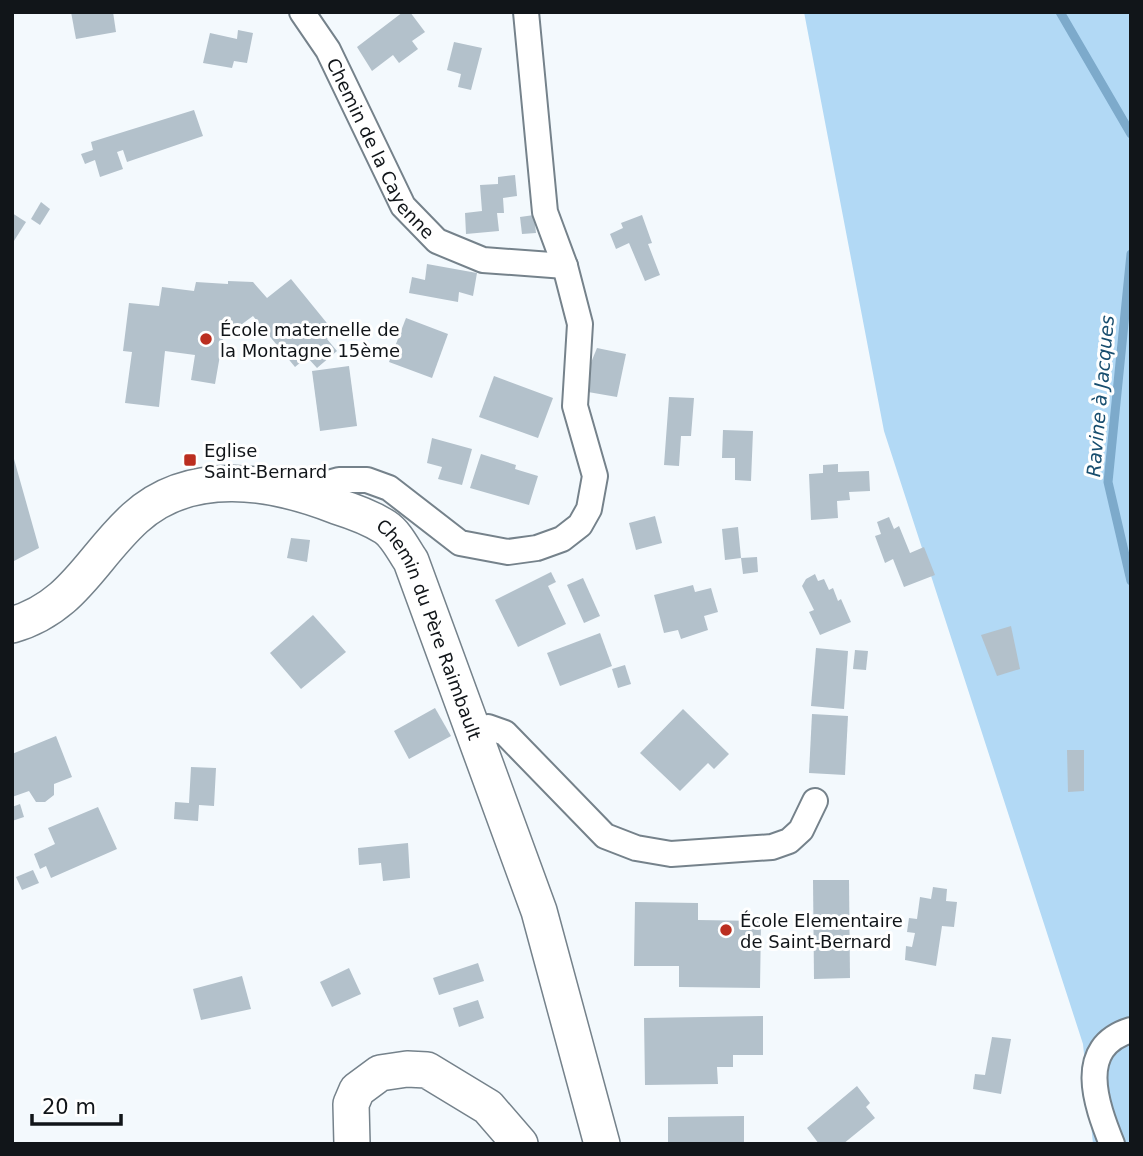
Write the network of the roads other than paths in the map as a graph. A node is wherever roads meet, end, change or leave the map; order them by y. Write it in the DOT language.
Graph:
graph roads {
  1 [pos="302,12"];
  2 [pos="526,12"];
  3 [pos="565,266"];
  4 [pos="299,491"];
  5 [pos="12,625"];
  6 [pos="475,731"];
  7 [pos="815,801"];
  8 [pos="1131,1030"];
  9 [pos="352,1144"];
  10 [pos="520,1144"];
  11 [pos="602,1144"];
  12 [pos="1112,1144"];
  1 -- 3 [label="street, Chemin de la Cayenne"];
  2 -- 3 [label="street"];
  3 -- 4 [label="street"];
  4 -- 5 [label="street, Chemin du Père Raimbault"];
  4 -- 6 [label="street, Chemin du Père Raimbault"];
  6 -- 7 [label="street"];
  6 -- 11 [label="street, Chemin du Père Raimbault"];
  8 -- 12 [label="street"];
  9 -- 10 [label="street"];
}
